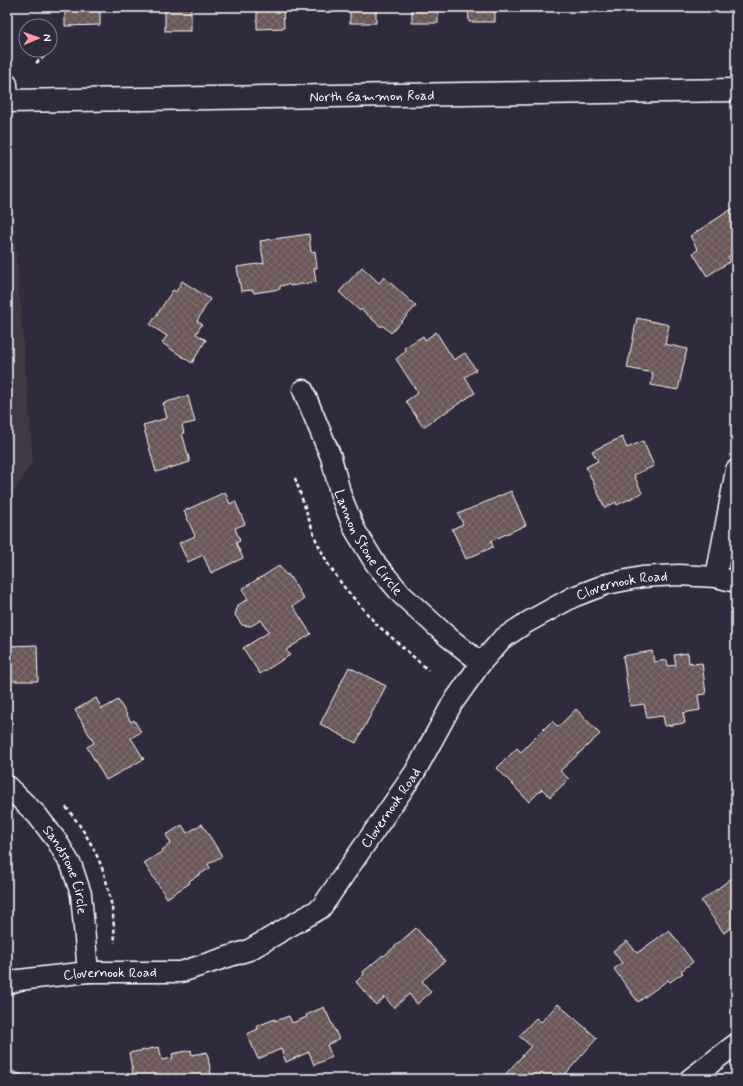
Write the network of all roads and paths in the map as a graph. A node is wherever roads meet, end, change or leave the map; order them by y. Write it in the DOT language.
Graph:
graph roads {
  1 [pos="42,58"];
  2 [pos="36,63"];
  3 [pos="736,90"];
  4 [pos="7,95"];
  5 [pos="303,390"];
  6 [pos="736,470"];
  7 [pos="295,478"];
  8 [pos="716,577"];
  9 [pos="736,582"];
  10 [pos="481,663"];
  11 [pos="428,670"];
  12 [pos="7,786"];
  13 [pos="88,972"];
  14 [pos="7,984"];
  15 [pos="736,1044"];
  16 [pos="690,1079"];
  1 -- 2 [label="path"];
  3 -- 4 [label="main road, North Gammon Road"];
  5 -- 10 [label="street, Lannon Stone Circle"];
  6 -- 8 [label="street"];
  7 -- 11 [label="path"];
  8 -- 9 [label="street, Clovernook Road"];
  8 -- 10 [label="street, Clovernook Road"];
  10 -- 13 [label="street, Clovernook Road"];
  12 -- 13 [label="street, Sandstone Circle"];
  13 -- 14 [label="street, Clovernook Road"];
  15 -- 16 [label="street"];
}
